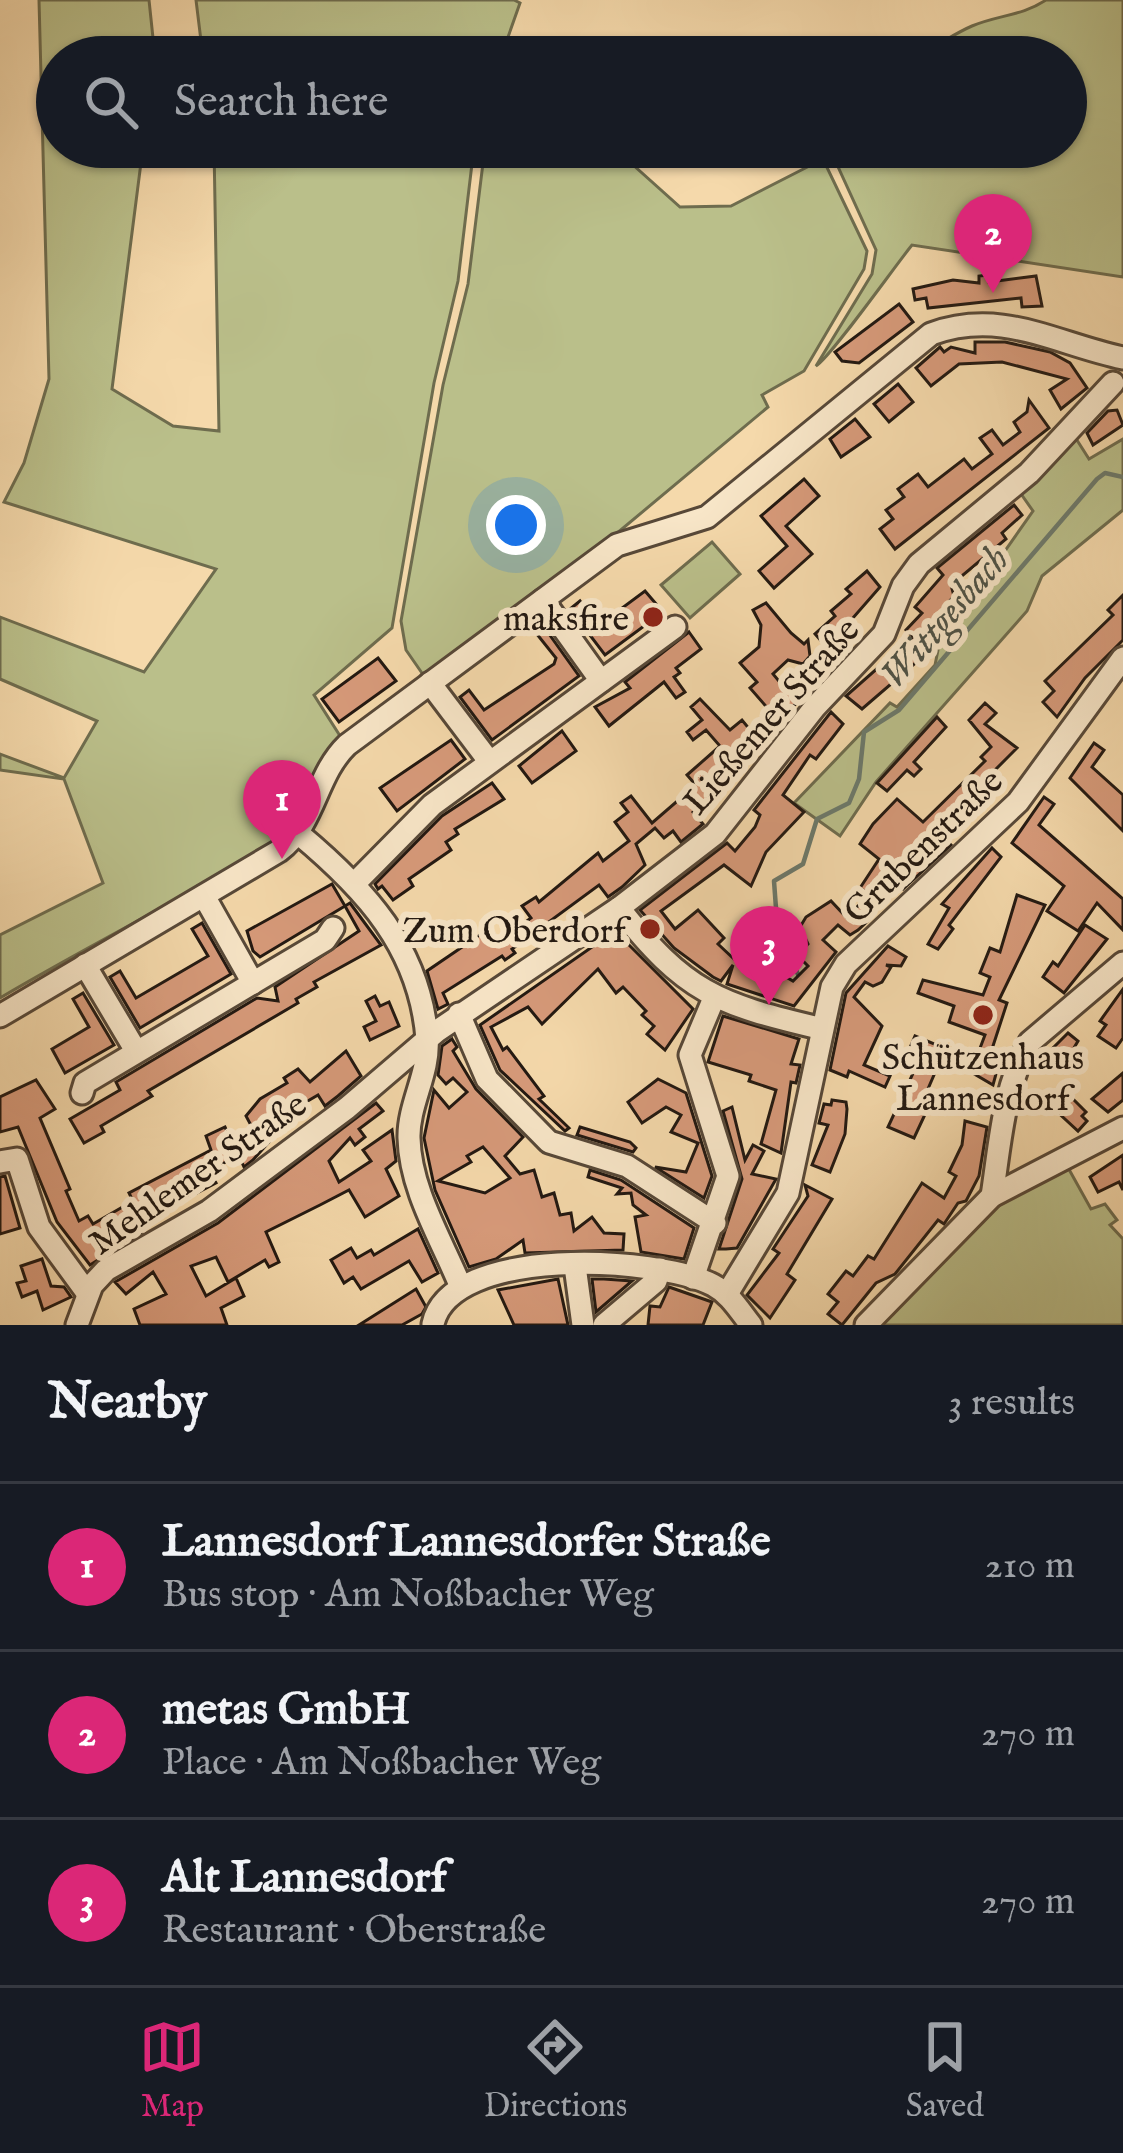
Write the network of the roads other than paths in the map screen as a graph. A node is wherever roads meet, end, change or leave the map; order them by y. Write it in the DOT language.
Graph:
graph roads {
  1 [pos="1123,358"];
  2 [pos="1113,383"];
  3 [pos="543,600"];
  4 [pos="675,627"];
  5 [pos="1123,658"];
  6 [pos="602,681"];
  7 [pos="430,683"];
  8 [pos="489,761"];
  9 [pos="299,834"];
  10 [pos="356,882"];
  11 [pos="204,896"];
  12 [pos="619,908"];
  13 [pos="333,928"];
  14 [pos="1123,962"];
  15 [pos="85,964"];
  16 [pos="253,982"];
  17 [pos="714,998"];
  18 [pos="459,1014"];
  19 [pos="0,1016"];
  20 [pos="819,1028"];
  21 [pos="427,1039"];
  22 [pos="136,1051"];
  23 [pos="82,1093"];
  24 [pos="1123,1128"];
  25 [pos="0,1162"];
  26 [pos="992,1196"];
  27 [pos="715,1223"];
  28 [pos="575,1266"];
  29 [pos="660,1269"];
  30 [pos="695,1274"];
  31 [pos="460,1285"];
  32 [pos="88,1294"];
  33 [pos="727,1294"];
  34 [pos="77,1325"];
  35 [pos="433,1325"];
  36 [pos="583,1325"];
  37 [pos="604,1325"];
  38 [pos="751,1325"];
  39 [pos="866,1325"];
  1 -- 3 [label="street"];
  2 -- 12 [label="street, Ließemer Straße"];
  3 -- 6 [label="street"];
  3 -- 7 [label="street"];
  4 -- 6 [label="street"];
  5 -- 20 [label="street, Grubenstraße"];
  6 -- 8 [label="street"];
  7 -- 8 [label="street"];
  7 -- 9 [label="street"];
  8 -- 10 [label="street"];
  9 -- 10 [label="street"];
  9 -- 11 [label="street"];
  10 -- 21 [label="street"];
  11 -- 15 [label="street"];
  11 -- 16 [label="street"];
  12 -- 17 [label="street"];
  12 -- 18 [label="street, Ließemer Straße"];
  13 -- 16 [label="street"];
  14 -- 26 [label="street"];
  15 -- 19 [label="street"];
  15 -- 22 [label="street"];
  16 -- 22 [label="street"];
  17 -- 20 [label="street"];
  17 -- 27 [label="street"];
  18 -- 21 [label="street, Ließemer Straße"];
  18 -- 27 [label="street"];
  20 -- 33 [label="street, Grubenstraße"];
  21 -- 31 [label="street"];
  21 -- 32 [label="street, Mehlemer Straße"];
  22 -- 23 [label="street"];
  24 -- 26 [label="street"];
  25 -- 32 [label="street"];
  26 -- 39 [label="street"];
  27 -- 30 [label="street"];
  28 -- 29 [label="street"];
  28 -- 31 [label="street"];
  28 -- 36 [label="street"];
  29 -- 30 [label="street"];
  29 -- 37 [label="street"];
  30 -- 33 [label="street"];
  31 -- 35 [label="street"];
  32 -- 34 [label="street, Mehlemer Straße"];
  33 -- 38 [label="street"];
}
